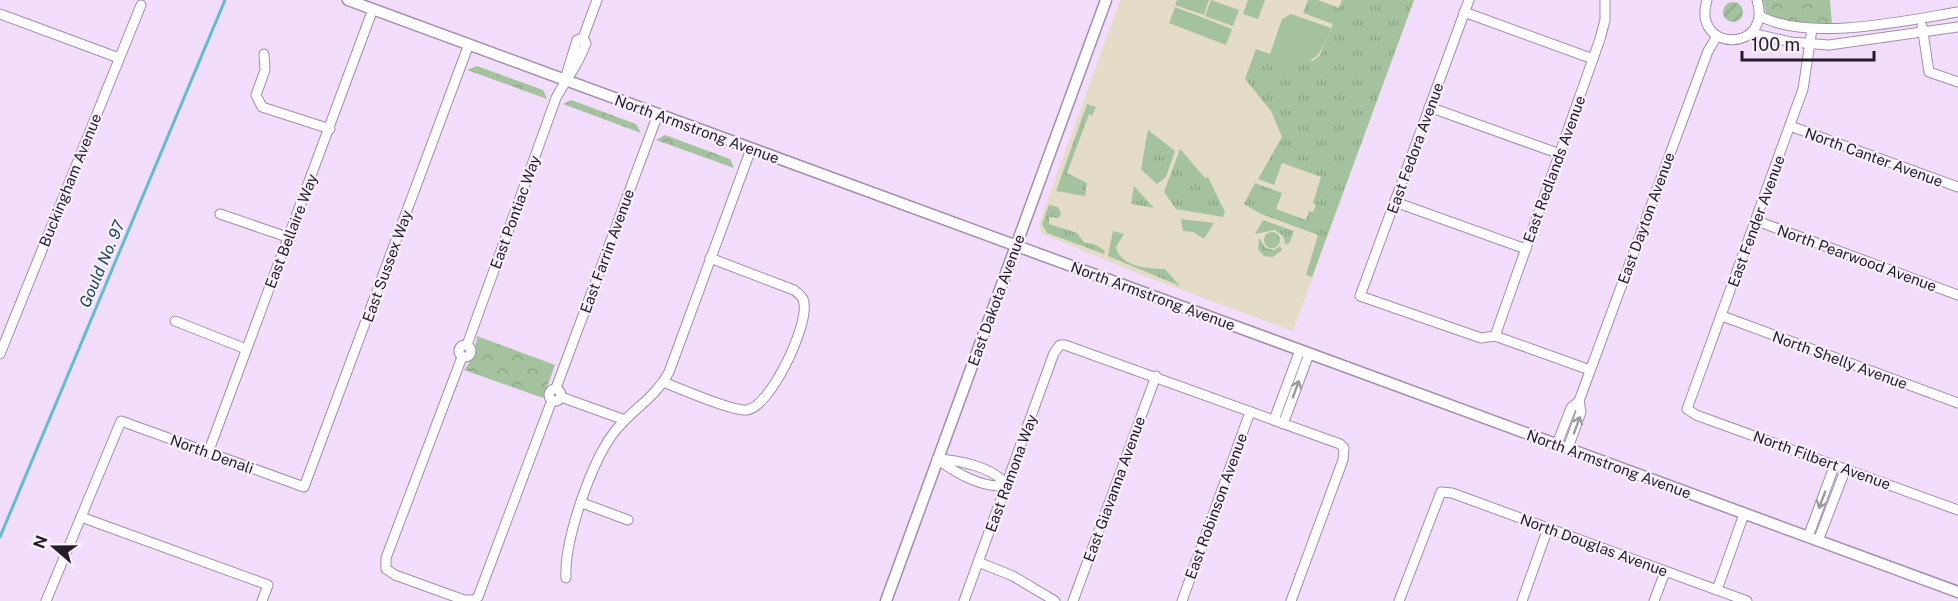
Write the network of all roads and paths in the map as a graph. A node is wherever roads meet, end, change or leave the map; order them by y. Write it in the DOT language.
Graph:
graph roads {
  1 [pos="348,0"];
  2 [pos="597,0"];
  3 [pos="1106,0"];
  4 [pos="1469,0"];
  5 [pos="1605,0"];
  6 [pos="1707,0"];
  7 [pos="1757,0"];
  8 [pos="141,5"];
  9 [pos="374,9"];
  10 [pos="1464,12"];
  11 [pos="1958,12"];
  12 [pos="0,14"];
  13 [pos="1760,16"];
  14 [pos="1921,18"];
  15 [pos="1958,27"];
  16 [pos="1812,29"];
  17 [pos="1923,32"];
  18 [pos="1751,33"];
  19 [pos="1717,36"];
  20 [pos="469,44"];
  21 [pos="1810,45"];
  22 [pos="264,54"];
  23 [pos="119,58"];
  24 [pos="1593,59"];
  25 [pos="565,81"];
  26 [pos="1958,82"];
  27 [pos="1429,107"];
  28 [pos="657,114"];
  29 [pos="1790,126"];
  30 [pos="330,129"];
  31 [pos="750,149"];
  32 [pos="1560,154"];
  33 [pos="1958,187"];
  34 [pos="1395,202"];
  35 [pos="220,214"];
  36 [pos="1757,221"];
  37 [pos="290,238"];
  38 [pos="1016,246"];
  39 [pos="1526,249"];
  40 [pos="710,258"];
  41 [pos="1958,295"];
  42 [pos="1722,316"];
  43 [pos="175,321"];
  44 [pos="1495,336"];
  45 [pos="246,349"];
  46 [pos="1304,352"];
  47 [pos="0,354"];
  48 [pos="1590,370"];
  49 [pos="1156,376"];
  50 [pos="663,382"];
  51 [pos="556,395"];
  52 [pos="1579,402"];
  53 [pos="1958,403"];
  54 [pos="1687,409"];
  55 [pos="1250,412"];
  56 [pos="626,420"];
  57 [pos="1278,422"];
  58 [pos="1557,444"];
  59 [pos="1568,448"];
  60 [pos="208,453"];
  61 [pos="937,459"];
  62 [pos="1835,464"];
  63 [pos="1846,468"];
  64 [pos="1006,485"];
  65 [pos="304,487"];
  66 [pos="582,503"];
  67 [pos="1958,510"];
  68 [pos="1744,514"];
  69 [pos="81,517"];
  70 [pos="628,520"];
  71 [pos="1548,528"];
  72 [pos="1813,539"];
  73 [pos="978,562"];
  74 [pos="1665,572"];
  75 [pos="566,578"];
  76 [pos="1717,590"];
  77 [pos="1958,592"];
  78 [pos="474,600"];
  79 [pos="46,601"];
  80 [pos="262,601"];
  81 [pos="886,601"];
  82 [pos="964,601"];
  83 [pos="1055,601"];
  84 [pos="1073,601"];
  85 [pos="1182,601"];
  86 [pos="1291,601"];
  87 [pos="1399,601"];
  88 [pos="1522,601"];
  89 [pos="1654,601"];
  90 [pos="1747,601"];
  1 -- 9 [label="street, North Armstrong Avenue"];
  2 -- 25 [label="street, East Pontiac Way"];
  3 -- 38 [label="street, East Dakota Avenue"];
  4 -- 10 [label="street, East Fedora Avenue"];
  5 -- 24 [label="street, East Redlands Avenue"];
  6 -- 19 [label="street"];
  7 -- 13 [label="street"];
  8 -- 23 [label="street, Buckingham Avenue"];
  9 -- 20 [label="street, North Armstrong Avenue"];
  9 -- 30 [label="street, East Bellaire Way"];
  10 -- 24 [label="street"];
  10 -- 27 [label="street, East Fedora Avenue"];
  11 -- 14 [label="street"];
  12 -- 23 [label="street"];
  13 -- 16 [label="street"];
  13 -- 18 [label="street"];
  14 -- 16 [label="street"];
  14 -- 17 [label="street"];
  15 -- 17 [label="street"];
  16 -- 21 [label="street, East Fender Avenue"];
  17 -- 21 [label="street"];
  17 -- 26 [label="street"];
  18 -- 19 [label="street"];
  18 -- 21 [label="street"];
  19 -- 48 [label="street, East Dayton Avenue"];
  20 -- 25 [label="street, North Armstrong Avenue"];
  20 -- 65 [label="street, East Sussex Way"];
  21 -- 29 [label="street, East Fender Avenue"];
  22 -- 30 [label="street"];
  23 -- 47 [label="street, Buckingham Avenue"];
  24 -- 32 [label="street, East Redlands Avenue"];
  25 -- 28 [label="street, North Armstrong Avenue"];
  25 -- 78 [label="street, East Pontiac Way"];
  27 -- 32 [label="street"];
  27 -- 34 [label="street, East Fedora Avenue"];
  28 -- 31 [label="street, North Armstrong Avenue"];
  28 -- 51 [label="street, East Farrin Avenue"];
  29 -- 33 [label="street, North Canter Avenue"];
  29 -- 36 [label="street, East Fender Avenue"];
  30 -- 37 [label="street, East Bellaire Way"];
  31 -- 38 [label="street, North Armstrong Avenue"];
  31 -- 40 [label="street"];
  32 -- 39 [label="street, East Redlands Avenue"];
  34 -- 39 [label="street"];
  34 -- 44 [label="street, East Fedora Avenue"];
  35 -- 37 [label="street"];
  36 -- 41 [label="street, North Pearwood Avenue"];
  36 -- 42 [label="street, East Fender Avenue"];
  37 -- 45 [label="street, East Bellaire Way"];
  38 -- 46 [label="street, North Armstrong Avenue"];
  38 -- 61 [label="street, East Dakota Avenue"];
  39 -- 44 [label="street, East Redlands Avenue"];
  40 -- 50 [label="street"];
  40 -- 50 [label="street"];
  42 -- 53 [label="street, North Shelly Avenue"];
  42 -- 54 [label="street, East Fender Avenue"];
  43 -- 45 [label="street"];
  44 -- 48 [label="street"];
  45 -- 60 [label="street, East Bellaire Way"];
  46 -- 57 [label="street"];
  46 -- 58 [label="street, North Armstrong Avenue"];
  48 -- 52 [label="street, East Dayton Avenue"];
  49 -- 55 [label="street"];
  49 -- 64 [label="street, East Ramona Way"];
  49 -- 84 [label="street, East Giavanna Avenue"];
  50 -- 56 [label="street"];
  51 -- 56 [label="street"];
  51 -- 78 [label="street, East Farrin Avenue"];
  52 -- 58 [label="street, East Dayton Avenue"];
  59 -- 52 [label="street, East Dayton Avenue, one-way"];
  54 -- 62 [label="street, North Filbert Avenue"];
  55 -- 57 [label="street"];
  55 -- 85 [label="street, East Robinson Avenue"];
  56 -- 66 [label="street"];
  57 -- 86 [label="street"];
  58 -- 59 [label="street, North Armstrong Avenue"];
  59 -- 68 [label="street, North Armstrong Avenue"];
  60 -- 65 [label="street, North Denali"];
  60 -- 69 [label="street, North Denali"];
  61 -- 64 [label="street"];
  61 -- 81 [label="street, East Dakota Avenue"];
  62 -- 63 [label="street, North Filbert Avenue"];
  62 -- 72 [label="street, one-way"];
  63 -- 67 [label="street, North Filbert Avenue"];
  63 -- 72 [label="street"];
  64 -- 73 [label="street, East Ramona Way"];
  66 -- 70 [label="street"];
  66 -- 75 [label="street"];
  68 -- 72 [label="street, North Armstrong Avenue"];
  68 -- 76 [label="street"];
  69 -- 79 [label="street"];
  69 -- 80 [label="street"];
  71 -- 74 [label="street, North Douglas Avenue"];
  71 -- 87 [label="street, North Douglas Avenue"];
  71 -- 88 [label="street"];
  72 -- 77 [label="street, North Armstrong Avenue"];
  73 -- 82 [label="street, East Ramona Way"];
  73 -- 83 [label="street"];
  74 -- 76 [label="street, North Douglas Avenue"];
  74 -- 89 [label="street"];
  76 -- 90 [label="street, North Douglas Avenue"];
}
